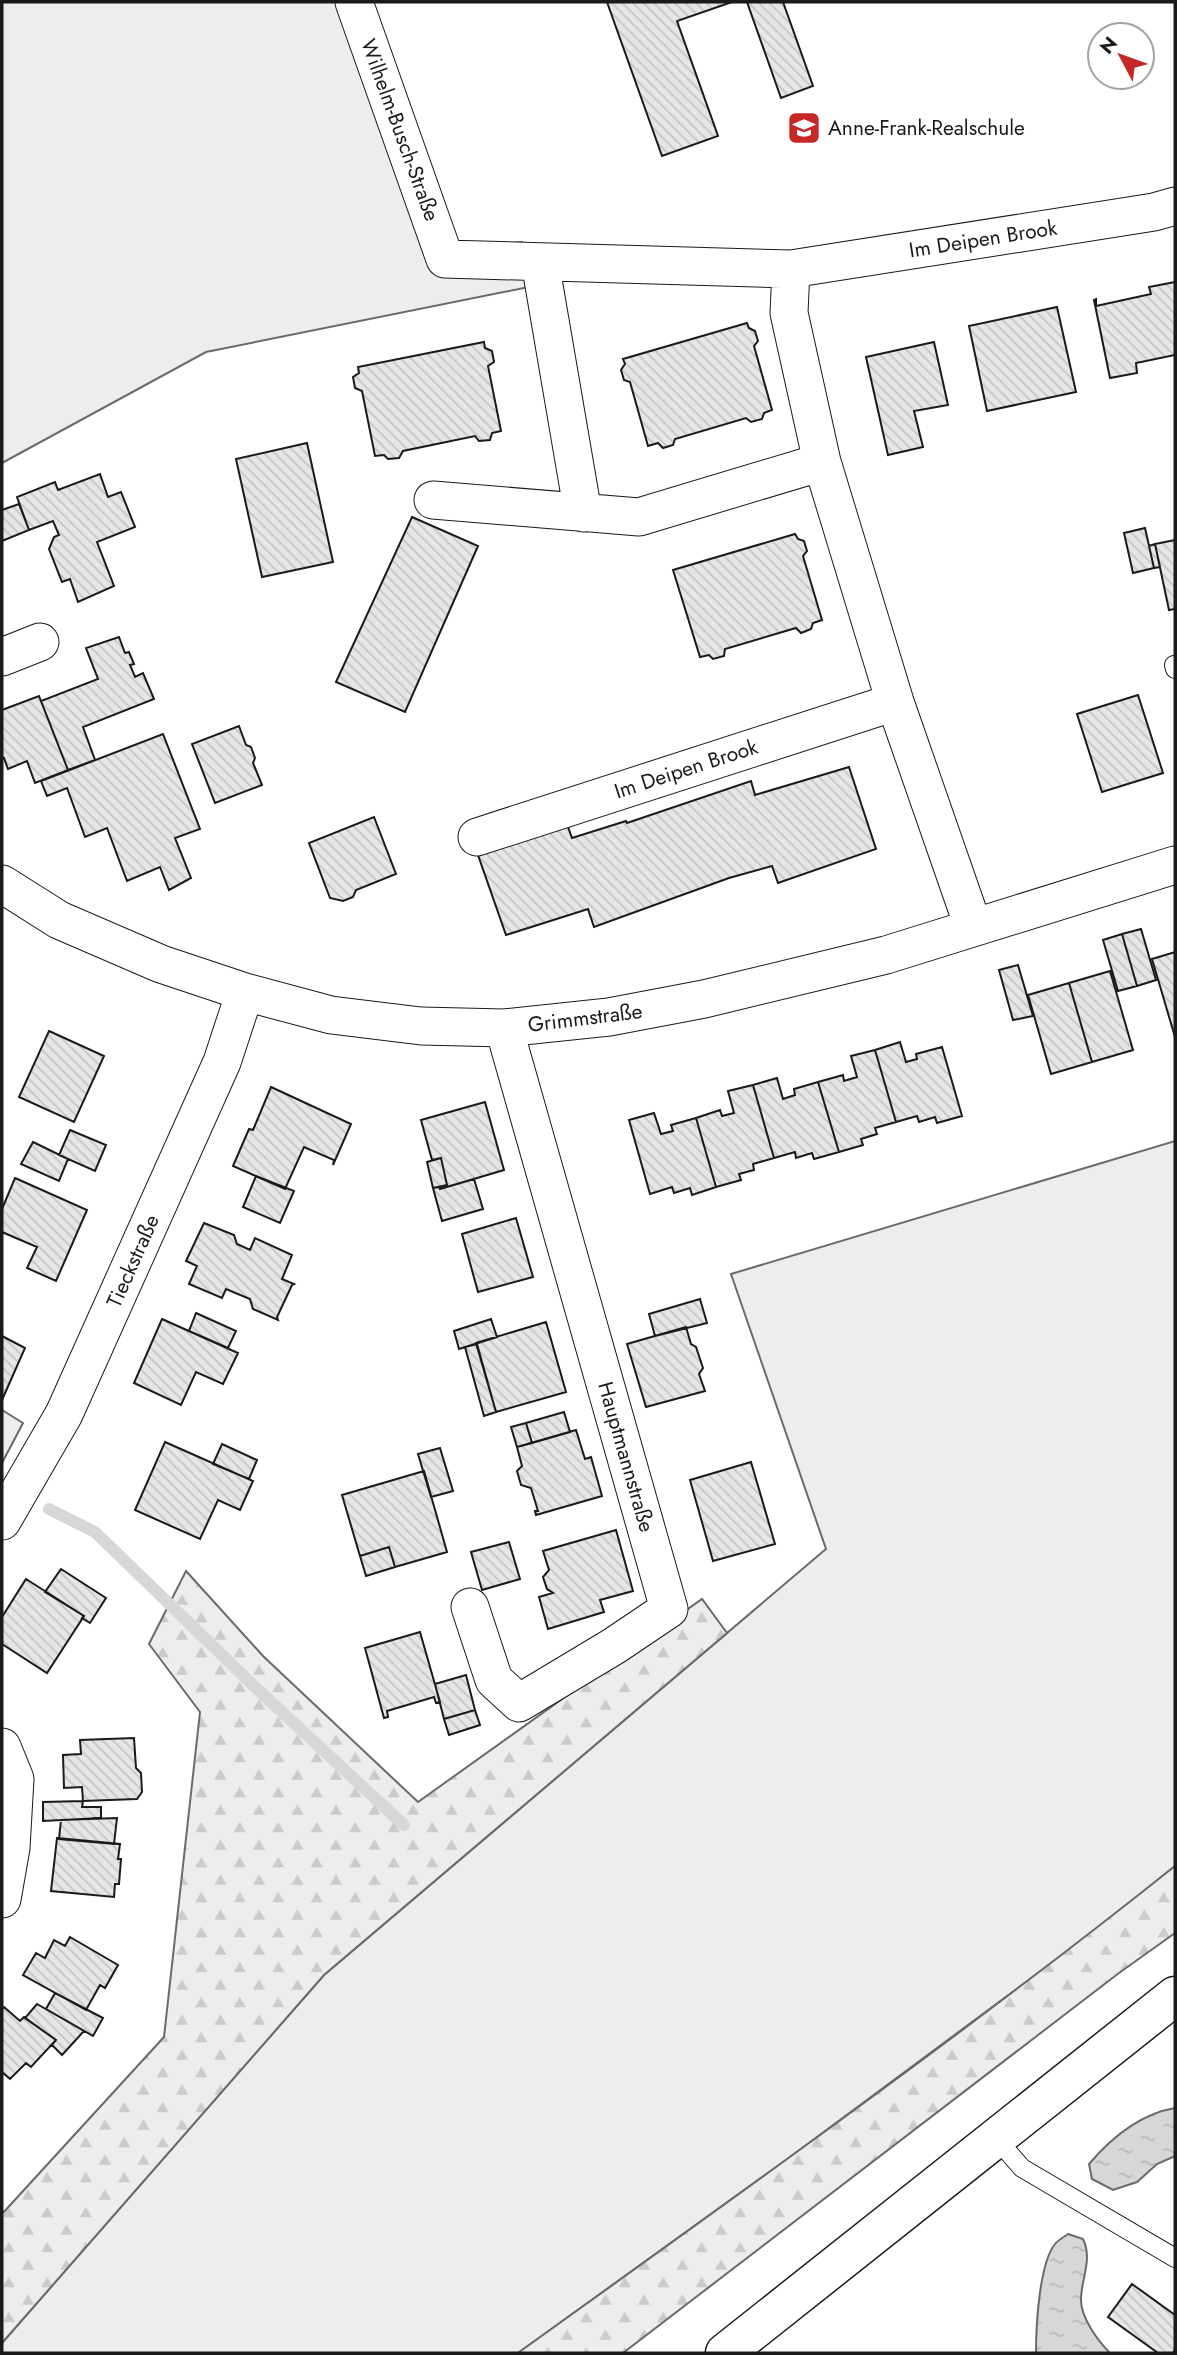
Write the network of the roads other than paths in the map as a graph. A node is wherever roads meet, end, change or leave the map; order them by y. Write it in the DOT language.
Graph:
graph roads {
  1 [pos="354,2"];
  2 [pos="1175,206"];
  3 [pos="445,259"];
  4 [pos="540,262"];
  5 [pos="791,270"];
  6 [pos="822,462"];
  7 [pos="433,500"];
  8 [pos="583,513"];
  9 [pos="40,642"];
  10 [pos="2,657"];
  11 [pos="895,702"];
  12 [pos="477,837"];
  13 [pos="1175,865"];
  14 [pos="2,884"];
  15 [pos="973,926"];
  16 [pos="245,992"];
  17 [pos="504,1028"];
  18 [pos="2,1521"];
  19 [pos="470,1607"];
  20 [pos="2,1747"];
  21 [pos="2,1899"];
  22 [pos="1175,1996"];
  23 [pos="995,2137"];
  24 [pos="1175,2258"];
  25 [pos="725,2353"];
  1 -- 3 [label="street, Wilhelm-Busch-Straße"];
  2 -- 5 [label="street, Im Deipen Brook"];
  3 -- 4 [label="street, Im Deipen Brook"];
  4 -- 5 [label="street, Im Deipen Brook"];
  4 -- 8 [label="street"];
  5 -- 6 [label="street"];
  6 -- 8 [label="street"];
  6 -- 11 [label="street"];
  7 -- 8 [label="street"];
  9 -- 10 [label="street"];
  11 -- 12 [label="street, Im Deipen Brook"];
  11 -- 15 [label="street"];
  13 -- 15 [label="street, Grimmstraße"];
  14 -- 16 [label="street, Grimmstraße"];
  15 -- 17 [label="street, Grimmstraße"];
  16 -- 17 [label="street, Grimmstraße"];
  16 -- 18 [label="street, Tieckstraße"];
  17 -- 19 [label="street, Hauptmannstraße"];
  20 -- 21 [label="street"];
  22 -- 23 [label="main road"];
  23 -- 24 [label="lane"];
  23 -- 25 [label="main road"];
}
